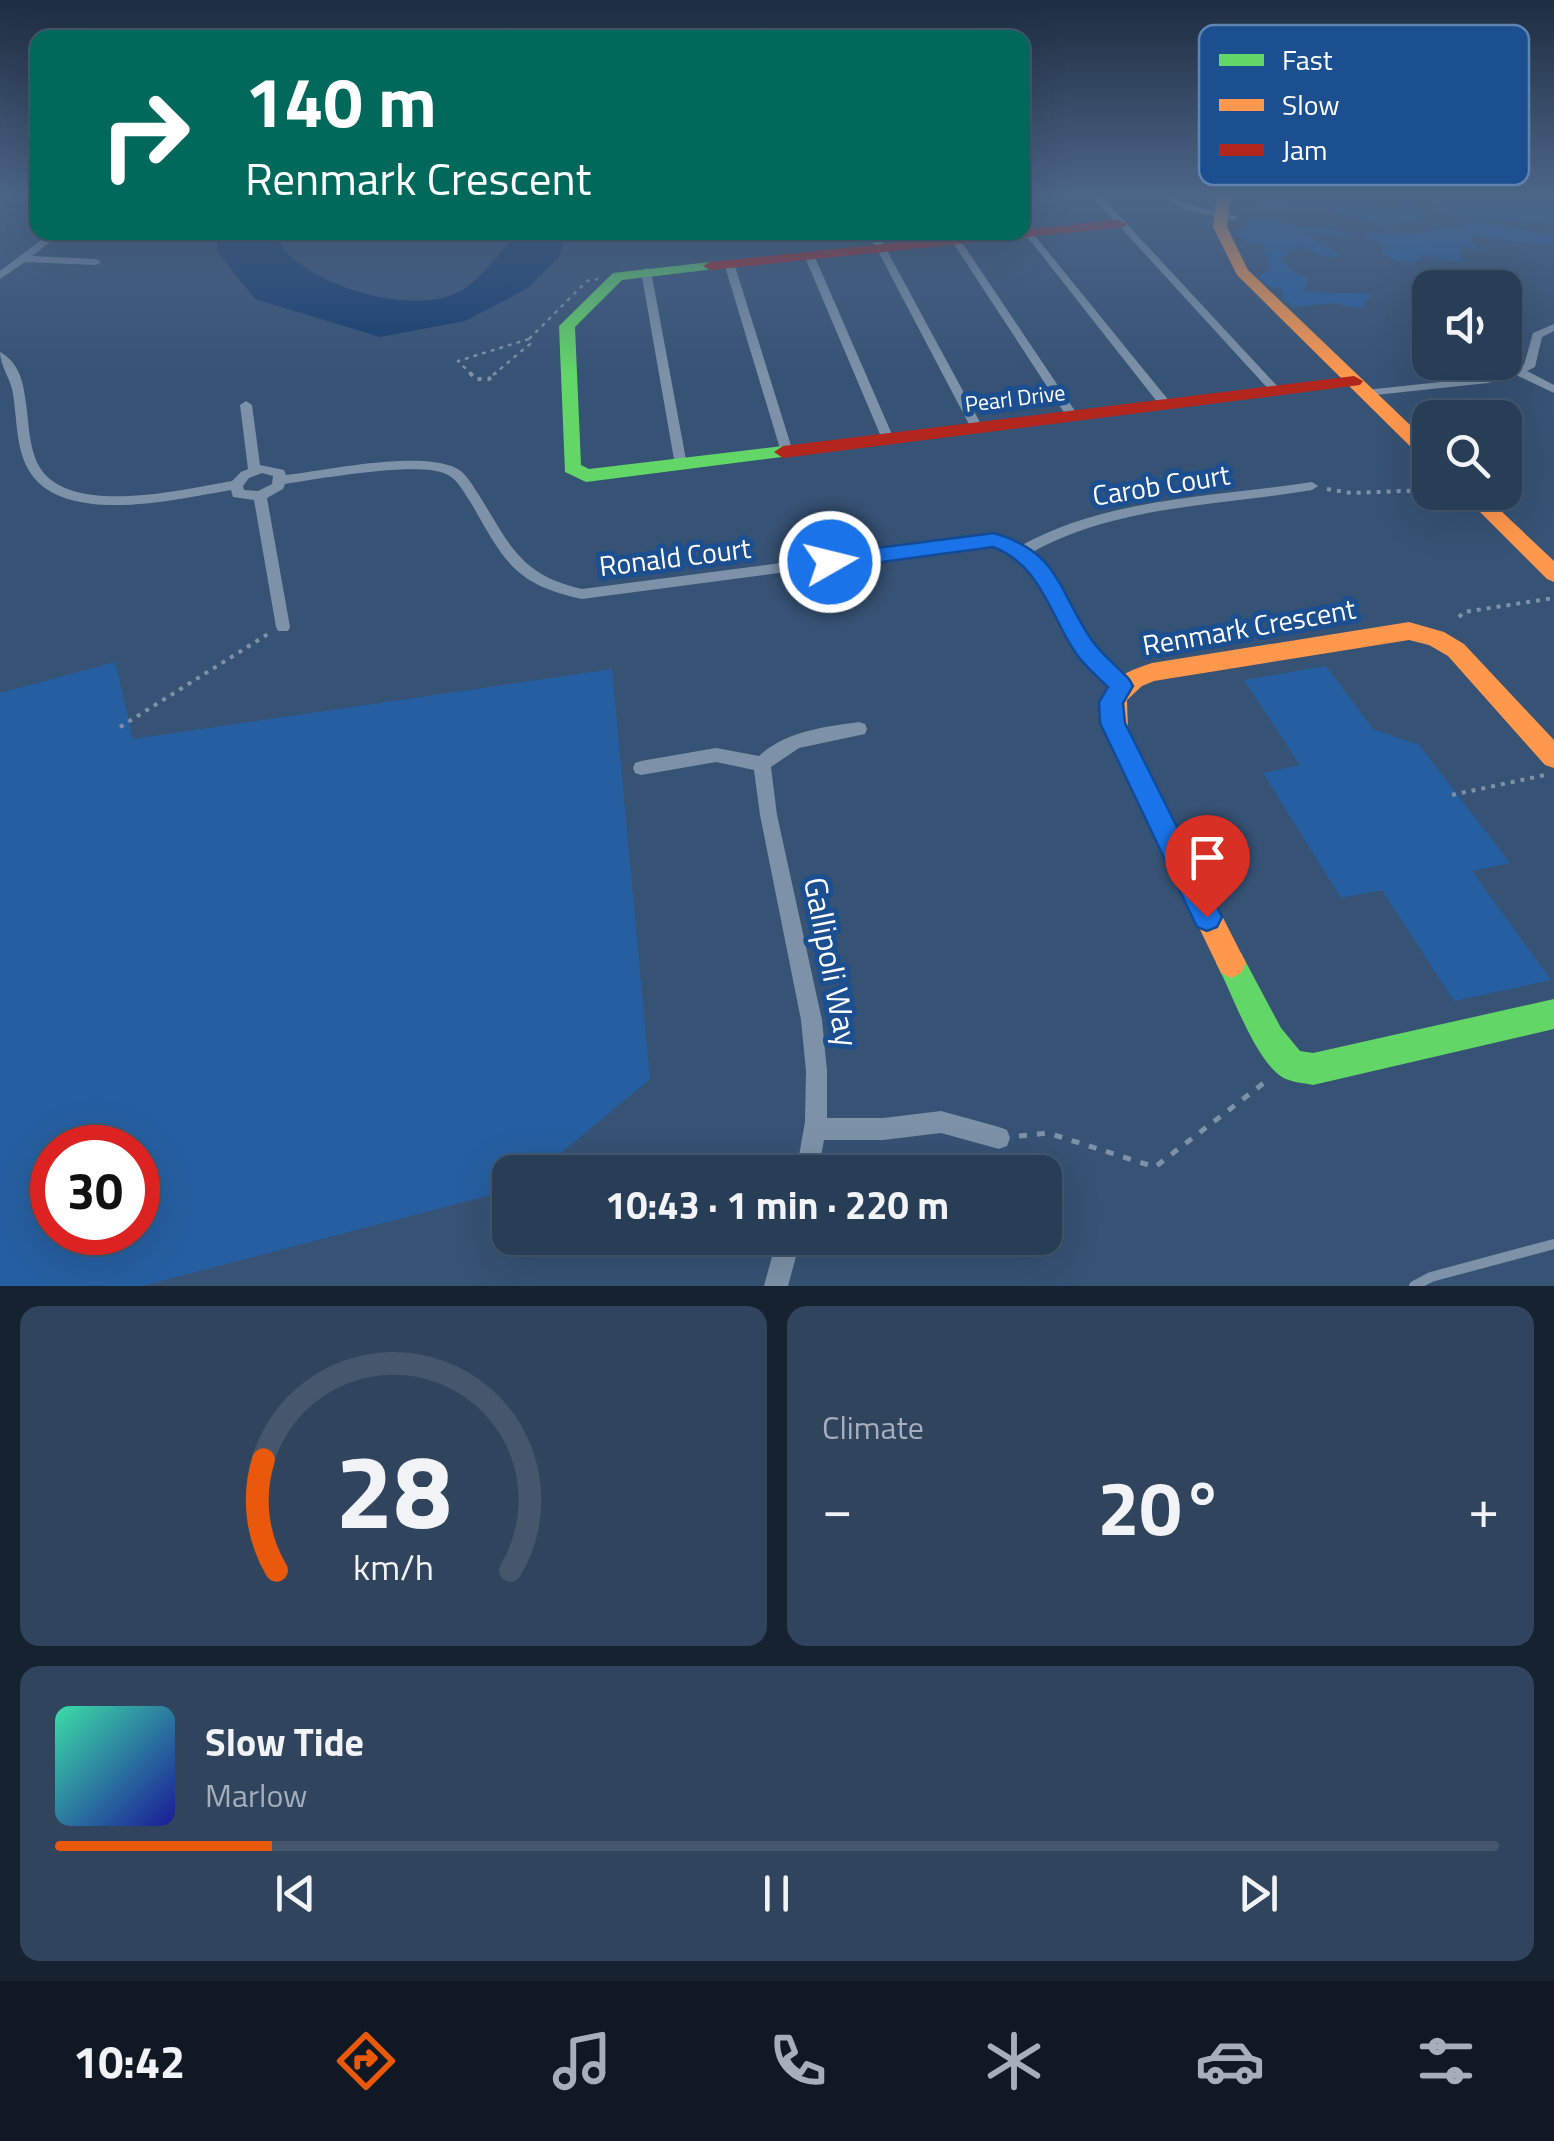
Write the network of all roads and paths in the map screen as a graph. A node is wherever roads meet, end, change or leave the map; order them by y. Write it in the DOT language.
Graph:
graph roads {
  1 [pos="31,254"];
  2 [pos="814,254"];
  3 [pos="883,254"];
  4 [pos="965,254"];
  5 [pos="1047,254"];
  6 [pos="1148,254"];
  7 [pos="1231,254"];
  8 [pos="809,255"];
  9 [pos="25,259"];
  10 [pos="96,262"];
  11 [pos="729,263"];
  12 [pos="646,271"];
  13 [pos="0,276"];
  14 [pos="612,282"];
  15 [pos="1554,327"];
  16 [pos="530,340"];
  17 [pos="0,355"];
  18 [pos="1522,369"];
  19 [pos="1522,373"];
  20 [pos="1469,380"];
  21 [pos="1360,387"];
  22 [pos="1554,388"];
  23 [pos="1276,391"];
  24 [pos="246,405"];
  25 [pos="1166,405"];
  26 [pos="1073,416"];
  27 [pos="976,428"];
  28 [pos="1412,437"];
  29 [pos="888,439"];
  30 [pos="787,452"];
  31 [pos="682,464"];
  32 [pos="255,470"];
  33 [pos="281,480"];
  34 [pos="236,485"];
  35 [pos="1312,486"];
  36 [pos="1412,491"];
  37 [pos="260,496"];
  38 [pos="1488,510"];
  39 [pos="1023,550"];
  40 [pos="1554,574"];
  41 [pos="1554,598"];
  42 [pos="1459,616"];
  43 [pos="283,627"];
  44 [pos="1121,686"];
  45 [pos="120,727"];
  46 [pos="859,729"];
  47 [pos="1546,761"];
  48 [pos="762,764"];
  49 [pos="642,768"];
  50 [pos="1452,795"];
  51 [pos="1554,1014"];
  52 [pos="1292,1065"];
  53 [pos="818,1130"];
  54 [pos="999,1138"];
  55 [pos="811,1155"];
  56 [pos="1554,1244"];
  57 [pos="784,1255"];
  58 [pos="776,1286"];
  59 [pos="1414,1286"];
  1 -- 9 [label="street"];
  2 -- 8 [label="street"];
  3 -- 27 [label="street"];
  4 -- 26 [label="street"];
  5 -- 25 [label="street"];
  6 -- 23 [label="street"];
  7 -- 21 [label="street"];
  8 -- 11 [label="street"];
  8 -- 29 [label="street"];
  9 -- 10 [label="street"];
  9 -- 13 [label="street"];
  11 -- 12 [label="street"];
  11 -- 30 [label="street"];
  12 -- 14 [label="street"];
  12 -- 31 [label="street"];
  14 -- 16 [label="path"];
  14 -- 31 [label="street, Pearl Drive"];
  15 -- 18 [label="street"];
  16 -- 16 [label="path"];
  17 -- 34 [label="street"];
  19 -- 22 [label="street"];
  20 -- 21 [label="street"];
  21 -- 23 [label="street, Pearl Drive"];
  21 -- 28 [label="street"];
  23 -- 25 [label="street, Pearl Drive"];
  24 -- 32 [label="street"];
  25 -- 26 [label="street, Pearl Drive"];
  26 -- 27 [label="street, Pearl Drive"];
  27 -- 29 [label="street, Pearl Drive"];
  29 -- 30 [label="street, Pearl Drive"];
  30 -- 31 [label="street, Pearl Drive"];
  32 -- 33 [label="street"];
  32 -- 34 [label="street"];
  33 -- 37 [label="street"];
  33 -- 39 [label="street, Ronald Court"];
  34 -- 37 [label="street"];
  35 -- 36 [label="path"];
  35 -- 39 [label="street, Carob Court"];
  37 -- 43 [label="street"];
  38 -- 40 [label="street"];
  39 -- 44 [label="street"];
  41 -- 42 [label="path"];
  43 -- 45 [label="path"];
  44 -- 47 [label="street, Renmark Crescent"];
  44 -- 52 [label="street, Renmark Crescent"];
  46 -- 48 [label="street"];
  47 -- 50 [label="path"];
  48 -- 49 [label="street"];
  48 -- 53 [label="street, Gallipoli Way"];
  51 -- 52 [label="street"];
  52 -- 54 [label="path"];
  53 -- 54 [label="street"];
  53 -- 55 [label="street, Gallipoli Way"];
  56 -- 59 [label="lane"];
  57 -- 58 [label="street"];
}
